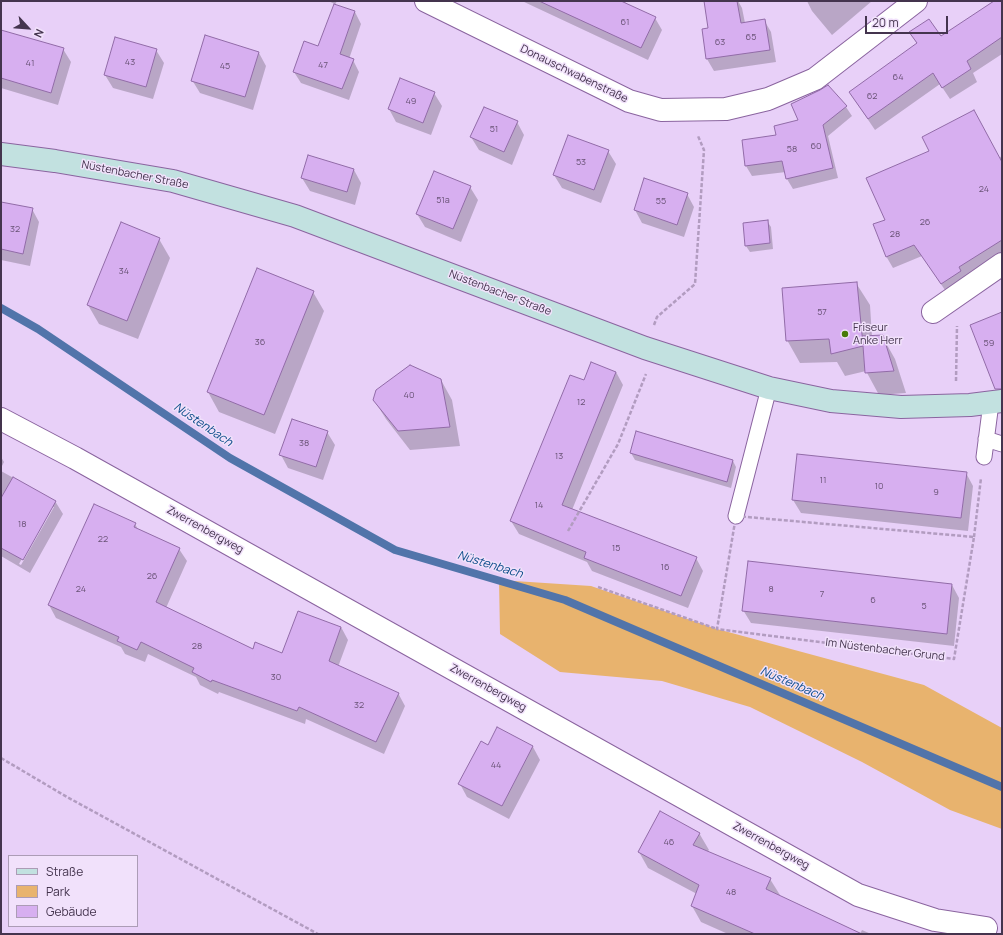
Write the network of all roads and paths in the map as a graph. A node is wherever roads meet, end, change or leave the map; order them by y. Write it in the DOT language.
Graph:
graph roads {
  1 [pos="426,1"];
  2 [pos="916,1"];
  3 [pos="697,133"];
  4 [pos="1,154"];
  5 [pos="1002,264"];
  6 [pos="958,296"];
  7 [pos="934,312"];
  8 [pos="657,317"];
  9 [pos="655,351"];
  10 [pos="769,388"];
  11 [pos="996,402"];
  12 [pos="956,406"];
  13 [pos="1,419"];
  14 [pos="986,439"];
  15 [pos="1002,444"];
  16 [pos="984,457"];
  17 [pos="736,516"];
  18 [pos="568,531"];
  19 [pos="974,537"];
  20 [pos="598,587"];
  21 [pos="718,629"];
  22 [pos="1,758"];
  23 [pos="986,928"];
  24 [pos="318,934"];
  1 -- 2 [label="street, Donauschwabenstraße"];
  3 -- 8 [label="path"];
  4 -- 9 [label="main road, Nüstenbacher Straße"];
  5 -- 6 [label="street"];
  6 -- 7 [label="street"];
  6 -- 12 [label="path"];
  9 -- 10 [label="main road, Nüstenbacher Straße"];
  9 -- 18 [label="path"];
  10 -- 12 [label="main road, Nüstenbacher Straße"];
  10 -- 17 [label="lane"];
  11 -- 12 [label="main road, Nüstenbacher Straße"];
  11 -- 14 [label="lane"];
  13 -- 23 [label="street, Zwerrenbergweg"];
  14 -- 15 [label="lane"];
  14 -- 16 [label="lane"];
  16 -- 19 [label="path, Im Nüstenbacher Grund"];
  17 -- 19 [label="path"];
  17 -- 21 [label="path"];
  19 -- 21 [label="path, Im Nüstenbacher Grund"];
  20 -- 21 [label="path, Im Nüstenbacher Grund"];
  22 -- 24 [label="path"];
}
